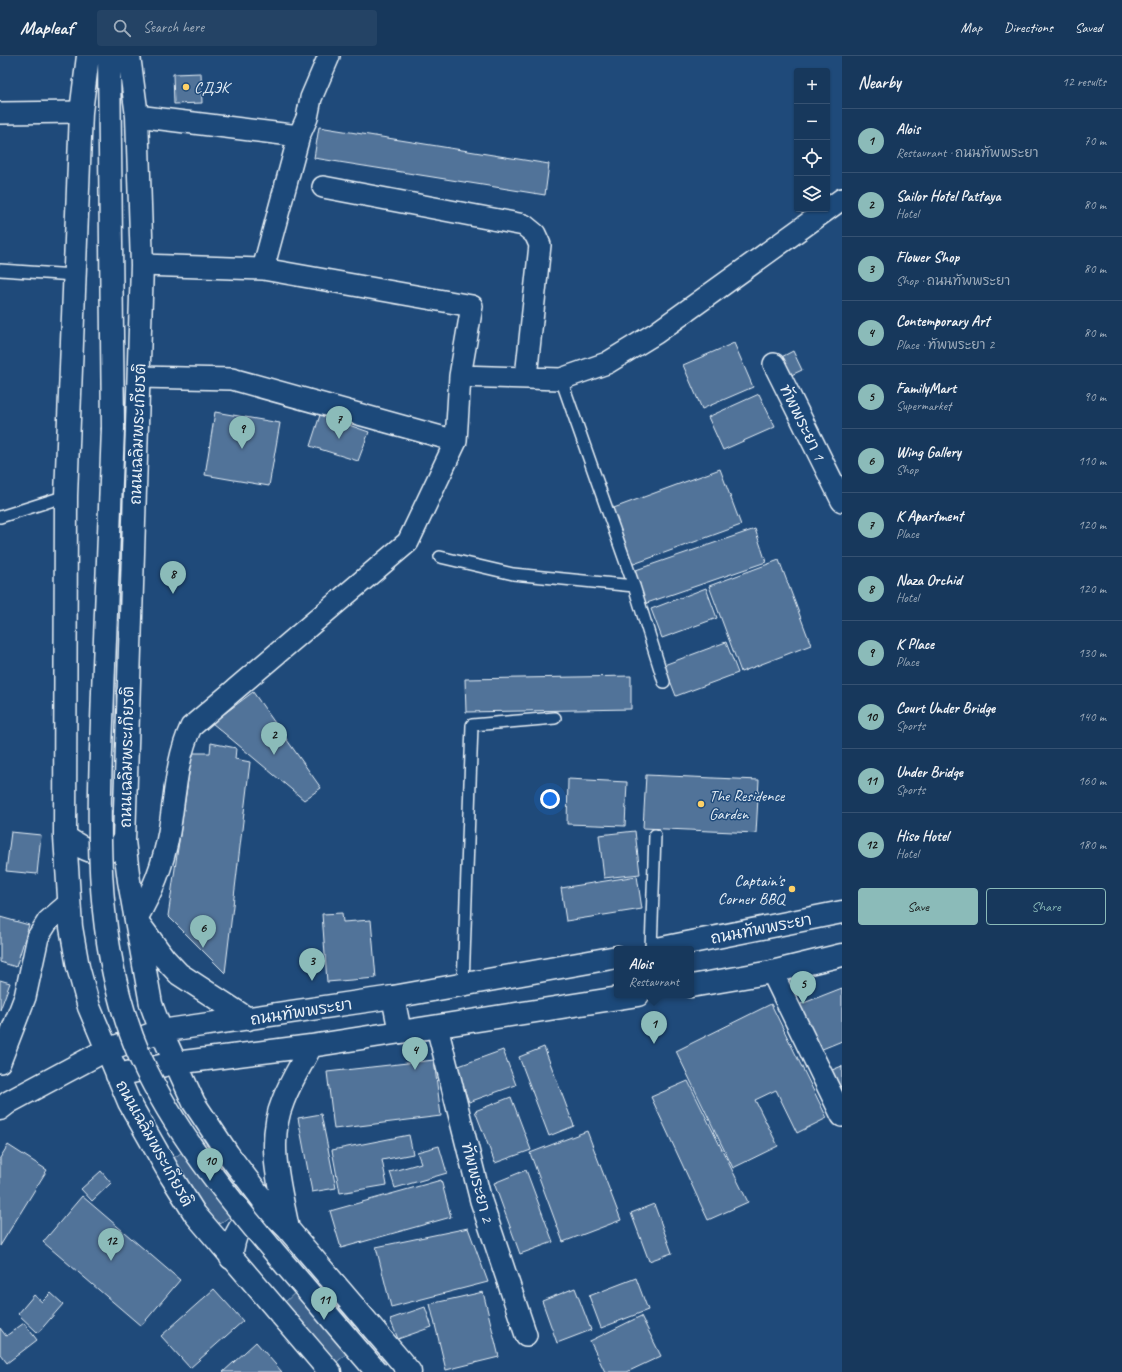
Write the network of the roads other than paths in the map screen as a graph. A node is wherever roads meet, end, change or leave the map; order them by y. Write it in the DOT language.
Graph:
graph roads {
  1 [pos="88,56"];
  2 [pos="109,56"];
  3 [pos="129,56"];
  4 [pos="329,56"];
  5 [pos="81,112"];
  6 [pos="0,113"];
  7 [pos="137,116"];
  8 [pos="299,136"];
  9 [pos="323,187"];
  10 [pos="842,199"];
  11 [pos="142,265"];
  12 [pos="0,270"];
  13 [pos="263,270"];
  14 [pos="74,275"];
  15 [pos="774,364"];
  16 [pos="460,376"];
  17 [pos="139,377"];
  18 [pos="526,377"];
  19 [pos="561,379"];
  20 [pos="456,441"];
  21 [pos="66,496"];
  22 [pos="842,501"];
  23 [pos="0,517"];
  24 [pos="440,557"];
  25 [pos="634,586"];
  26 [pos="664,682"];
  27 [pos="555,718"];
  28 [pos="654,835"];
  29 [pos="65,837"];
  30 [pos="124,841"];
  31 [pos="69,903"];
  32 [pos="842,912"];
  33 [pos="136,920"];
  34 [pos="651,946"];
  35 [pos="672,946"];
  36 [pos="842,955"];
  37 [pos="614,958"];
  38 [pos="772,972"];
  39 [pos="694,985"];
  40 [pos="463,986"];
  41 [pos="393,997"];
  42 [pos="619,998"];
  43 [pos="248,1019"];
  44 [pos="436,1027"];
  45 [pos="161,1031"];
  46 [pos="400,1032"];
  47 [pos="311,1046"];
  48 [pos="106,1050"];
  49 [pos="0,1062"];
  50 [pos="175,1063"];
  51 [pos="117,1075"];
  52 [pos="0,1110"];
  53 [pos="842,1116"];
  54 [pos="282,1223"];
  55 [pos="231,1258"];
  56 [pos="526,1336"];
  57 [pos="330,1372"];
  58 [pos="377,1372"];
  59 [pos="410,1372"];
  1 -- 5 [label="main road, ถนนเฉลิมพระเกียรติ"];
  2 -- 58 [label="main road, bridge"];
  3 -- 7 [label="main road, ถนนเฉลิมพระเกียรติ"];
  4 -- 8 [label="street"];
  5 -- 6 [label="street"];
  5 -- 14 [label="main road, ถนนเฉลิมพระเกียรติ"];
  7 -- 8 [label="street"];
  7 -- 11 [label="main road, ถนนเฉลิมพระเกียรติ"];
  8 -- 13 [label="street"];
  9 -- 18 [label="street"];
  10 -- 19 [label="street"];
  11 -- 13 [label="street"];
  11 -- 17 [label="main road, ถนนเฉลิมพระเกียรติ"];
  12 -- 14 [label="lane"];
  13 -- 16 [label="street"];
  14 -- 21 [label="main road, ถนนเฉลิมพระเกียรติ"];
  15 -- 22 [label="street, ทัพพระยา 1"];
  16 -- 18 [label="street"];
  16 -- 20 [label="street"];
  17 -- 20 [label="street"];
  17 -- 30 [label="main road, ถนนเฉลิมพระเกียรติ"];
  18 -- 19 [label="street"];
  19 -- 25 [label="lane"];
  20 -- 33 [label="street"];
  21 -- 23 [label="lane"];
  21 -- 29 [label="main road, ถนนเฉลิมพระเกียรติ"];
  24 -- 25 [label="lane"];
  25 -- 26 [label="lane"];
  27 -- 40 [label="lane"];
  28 -- 34 [label="lane"];
  29 -- 30 [label="main road"];
  29 -- 31 [label="main road, ถนนเฉลิมพระเกียรติ"];
  30 -- 33 [label="main road, ถนนเฉลิมพระเกียรติ"];
  31 -- 48 [label="main road, ถนนเฉลิมพระเกียรติ"];
  31 -- 49 [label="street"];
  32 -- 35 [label="main road, ถนนทัพพระยา"];
  33 -- 43 [label="main road"];
  33 -- 45 [label="main road, ถนนเฉลิมพระเกียรติ"];
  36 -- 38 [label="main road"];
  37 -- 40 [label="main road, ถนนทัพพระยา"];
  38 -- 39 [label="main road"];
  38 -- 53 [label="street"];
  40 -- 41 [label="main road, ถนนทัพพระยา"];
  41 -- 43 [label="main road, ถนนทัพพระยา"];
  41 -- 46 [label="main road"];
  42 -- 44 [label="main road"];
  43 -- 45 [label="main road, ถนนทัพพระยา"];
  44 -- 46 [label="main road"];
  44 -- 56 [label="street, ทัพพระยา 2"];
  45 -- 48 [label="main road, ถนนทัพพระยา"];
  45 -- 50 [label="main road, ถนนเฉลิมพระเกียรติ"];
  46 -- 47 [label="main road"];
  47 -- 50 [label="main road"];
  47 -- 54 [label="main road"];
  48 -- 51 [label="main road, ถนนเฉลิมพระเกียรติ"];
  48 -- 52 [label="main road, ถนนทัพพระยา"];
  50 -- 51 [label="main road"];
  50 -- 54 [label="main road, ถนนเฉลิมพระเกียรติ"];
  51 -- 55 [label="main road, ถนนเฉลิมพระเกียรติ"];
  54 -- 55 [label="main road"];
  54 -- 59 [label="main road, ถนนเฉลิมพระเกียรติ"];
  55 -- 57 [label="main road, ถนนเฉลิมพระเกียรติ"];
}
